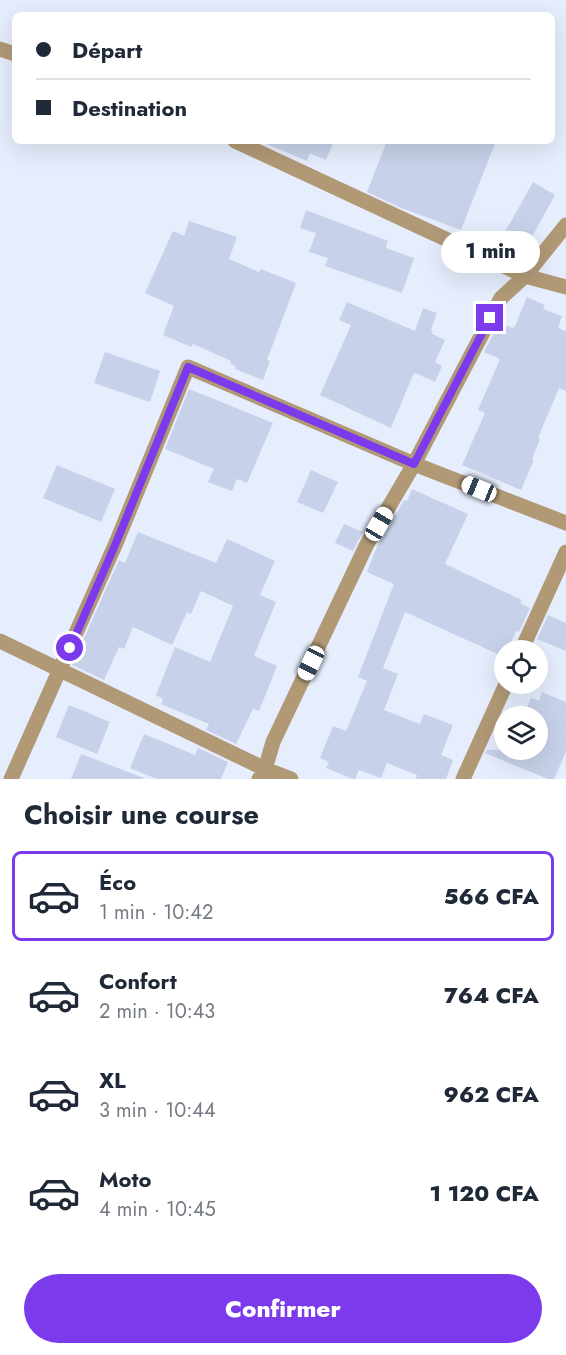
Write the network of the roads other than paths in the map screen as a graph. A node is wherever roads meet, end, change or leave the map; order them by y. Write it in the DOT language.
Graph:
graph roads {
  1 [pos="241,144"];
  2 [pos="566,225"];
  3 [pos="525,276"];
  4 [pos="566,286"];
  5 [pos="414,464"];
  6 [pos="566,523"];
  7 [pos="566,552"];
  8 [pos="526,640"];
  9 [pos="0,641"];
  10 [pos="60,670"];
  11 [pos="502,694"];
  12 [pos="262,774"];
  13 [pos="11,779"];
  14 [pos="291,779"];
  15 [pos="464,779"];
  1 -- 3 [label="street"];
  2 -- 3 [label="street"];
  3 -- 4 [label="street"];
  3 -- 5 [label="street"];
  5 -- 6 [label="street"];
  5 -- 10 [label="street"];
  5 -- 12 [label="street"];
  7 -- 8 [label="street"];
  9 -- 10 [label="street"];
  10 -- 12 [label="street"];
  10 -- 13 [label="street"];
  11 -- 15 [label="street"];
  12 -- 14 [label="street"];
}
